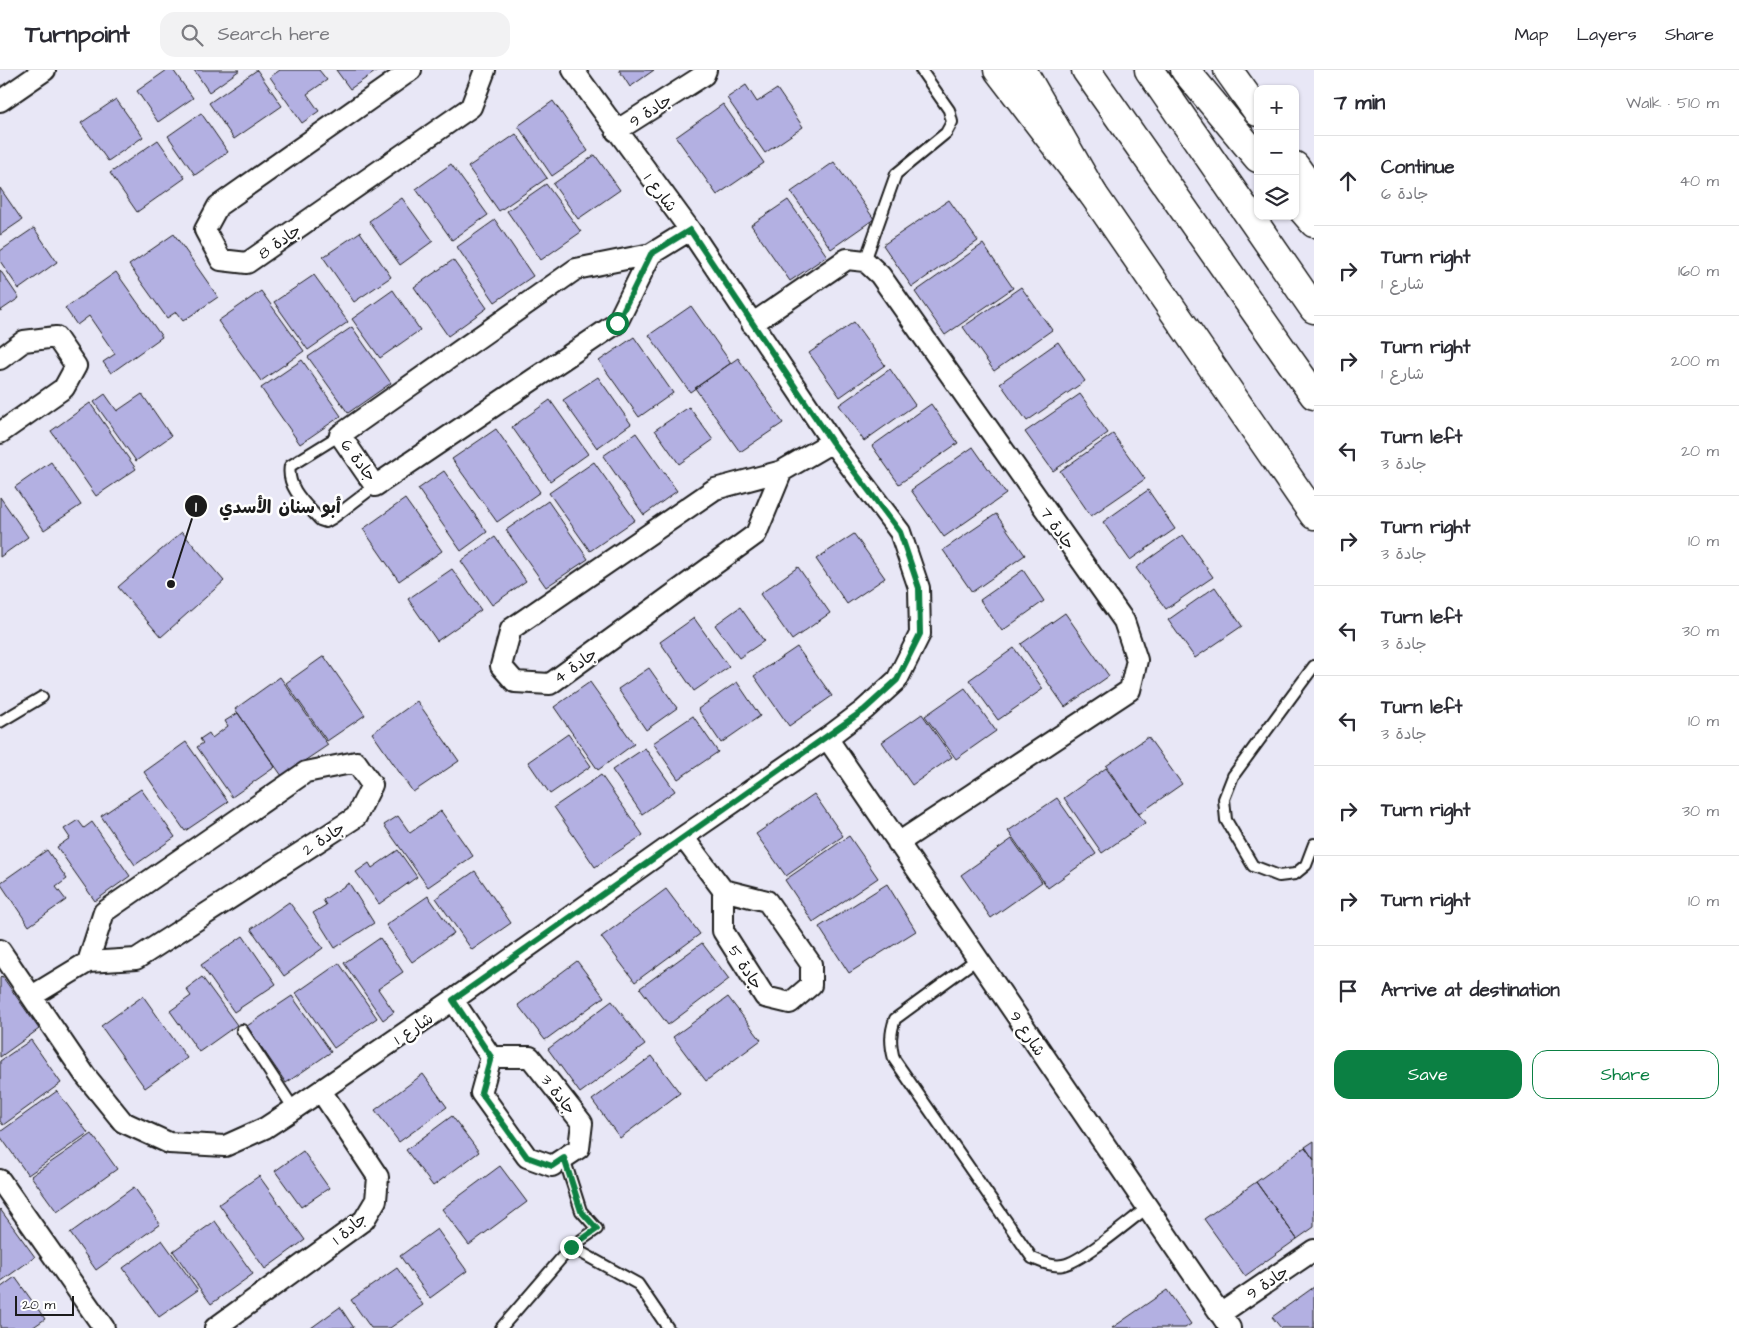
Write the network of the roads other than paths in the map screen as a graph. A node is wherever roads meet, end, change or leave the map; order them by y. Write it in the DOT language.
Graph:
graph roads {
  1 [pos="45,70"];
  2 [pos="411,70"];
  3 [pos="485,70"];
  4 [pos="573,70"];
  5 [pos="706,70"];
  6 [pos="921,70"];
  7 [pos="998,70"];
  8 [pos="1022,70"];
  9 [pos="1086,70"];
  10 [pos="1149,70"];
  11 [pos="1185,70"];
  12 [pos="1228,70"];
  13 [pos="0,102"];
  14 [pos="1254,106"];
  15 [pos="616,131"];
  16 [pos="1254,153"];
  17 [pos="1299,172"];
  18 [pos="1314,193"];
  19 [pos="1092,194"];
  20 [pos="1299,206"];
  21 [pos="1314,223"];
  22 [pos="690,230"];
  23 [pos="651,254"];
  24 [pos="865,261"];
  25 [pos="1314,309"];
  26 [pos="752,324"];
  27 [pos="0,358"];
  28 [pos="1314,396"];
  29 [pos="0,433"];
  30 [pos="340,435"];
  31 [pos="832,442"];
  32 [pos="782,471"];
  33 [pos="376,486"];
  34 [pos="1314,515"];
  35 [pos="1314,666"];
  36 [pos="42,697"];
  37 [pos="0,722"];
  38 [pos="827,738"];
  39 [pos="683,837"];
  40 [pos="898,843"];
  41 [pos="1314,844"];
  42 [pos="723,890"];
  43 [pos="0,950"];
  44 [pos="977,959"];
  45 [pos="88,962"];
  46 [pos="32,996"];
  47 [pos="453,1000"];
  48 [pos="242,1030"];
  49 [pos="491,1057"];
  50 [pos="321,1091"];
  51 [pos="294,1109"];
  52 [pos="564,1158"];
  53 [pos="0,1180"];
  54 [pos="1147,1208"];
  55 [pos="571,1247"];
  56 [pos="1314,1250"];
  57 [pos="1225,1321"];
  58 [pos="104,1328"];
  59 [pos="216,1328"];
  60 [pos="501,1328"];
  61 [pos="668,1328"];
  1 -- 13 [label="street"];
  2 -- 3 [label="street, جادة 8"];
  4 -- 15 [label="street, شارع 1"];
  5 -- 15 [label="street, جادة 9"];
  6 -- 24 [label="lane"];
  7 -- 19 [label="main road"];
  8 -- 19 [label="main road"];
  9 -- 28 [label="main road"];
  10 -- 25 [label="main road"];
  11 -- 16 [label="main road"];
  12 -- 14 [label="main road"];
  15 -- 22 [label="street, شارع 1"];
  17 -- 18 [label="main road"];
  19 -- 34 [label="main road"];
  20 -- 21 [label="main road"];
  22 -- 23 [label="street, جادة 6"];
  22 -- 26 [label="street, شارع 1"];
  23 -- 30 [label="street, جادة 6"];
  23 -- 33 [label="street, جادة 6"];
  24 -- 26 [label="street"];
  24 -- 40 [label="street, جادة 7"];
  26 -- 31 [label="street, شارع 1"];
  27 -- 29 [label="street"];
  30 -- 33 [label="street, جادة 6"];
  30 -- 33 [label="lane"];
  31 -- 32 [label="street, جادة 4"];
  31 -- 38 [label="street, شارع 1"];
  32 -- 32 [label="street, جادة 4"];
  35 -- 41 [label="lane"];
  36 -- 37 [label="lane"];
  38 -- 39 [label="street, شارع 1"];
  38 -- 40 [label="street, شارع 9"];
  39 -- 42 [label="street"];
  39 -- 47 [label="street, شارع 1"];
  40 -- 44 [label="street, شارع 9"];
  42 -- 42 [label="street, جادة 5"];
  43 -- 46 [label="street, شارع 1"];
  44 -- 54 [label="street, شارع 9"];
  44 -- 54 [label="lane"];
  45 -- 45 [label="street, جادة 2"];
  45 -- 46 [label="street, جادة 2"];
  46 -- 51 [label="street, شارع 1"];
  47 -- 49 [label="street"];
  47 -- 50 [label="street, شارع 1"];
  48 -- 51 [label="lane"];
  49 -- 52 [label="street"];
  49 -- 52 [label="street, جادة 3"];
  50 -- 51 [label="street, شارع 1"];
  50 -- 59 [label="street, جادة 1"];
  52 -- 55 [label="lane"];
  53 -- 58 [label="street"];
  54 -- 57 [label="street, شارع 9"];
  55 -- 60 [label="lane"];
  55 -- 61 [label="lane"];
  56 -- 57 [label="street, جادة 9"];
}
